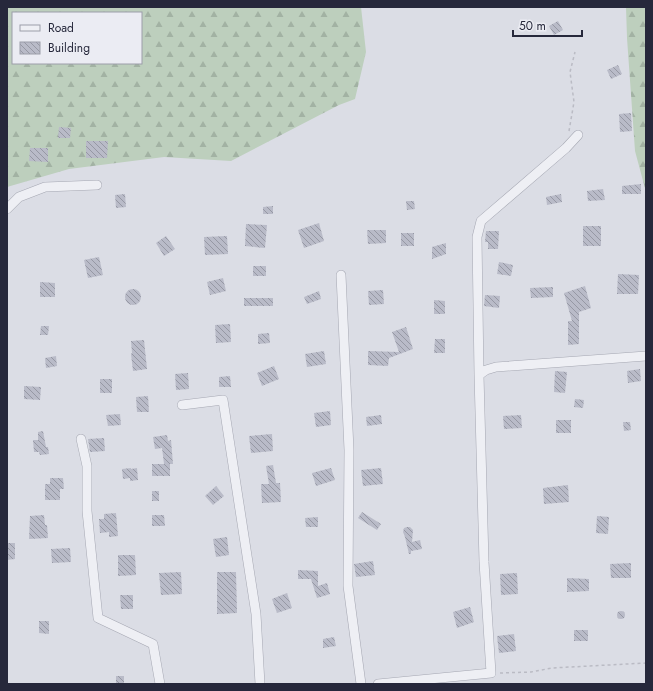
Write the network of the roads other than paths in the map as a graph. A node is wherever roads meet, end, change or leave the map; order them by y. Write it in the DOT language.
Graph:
graph roads {
  1 [pos="578,135"];
  2 [pos="97,185"];
  3 [pos="7,209"];
  4 [pos="341,275"];
  5 [pos="646,356"];
  6 [pos="479,375"];
  7 [pos="182,405"];
  8 [pos="81,439"];
  9 [pos="160,684"];
  10 [pos="260,684"];
  11 [pos="361,684"];
  12 [pos="378,684"];
  1 -- 6 [label="street"];
  2 -- 3 [label="street"];
  4 -- 11 [label="street"];
  5 -- 6 [label="street"];
  6 -- 12 [label="street"];
  7 -- 10 [label="street"];
  8 -- 9 [label="street"];
}
